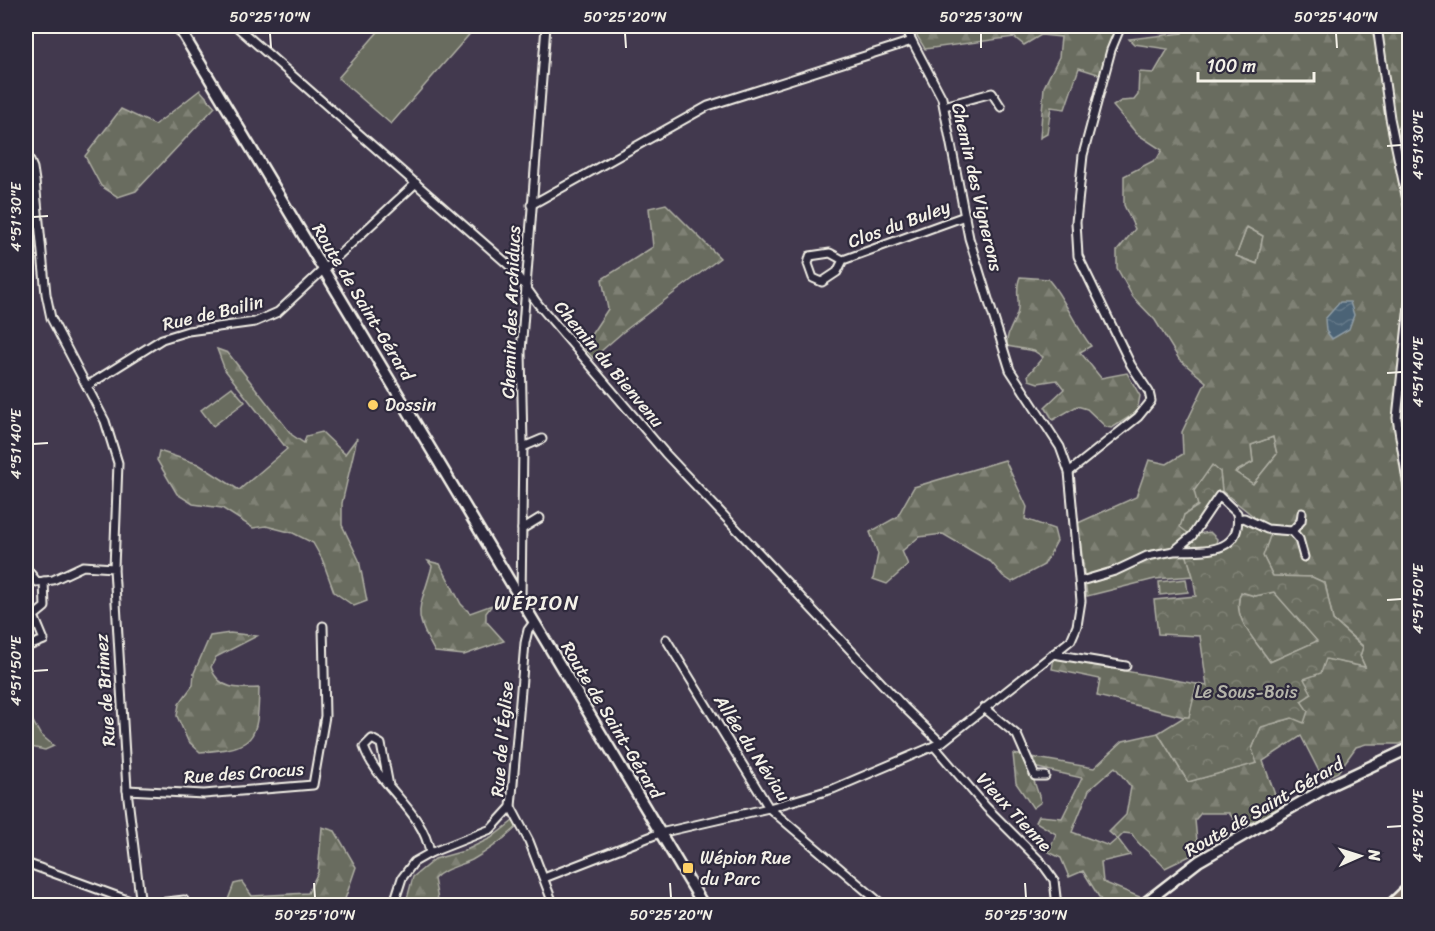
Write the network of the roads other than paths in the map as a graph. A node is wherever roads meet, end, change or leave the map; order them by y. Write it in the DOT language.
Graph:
graph roads {
  1 [pos="178,26"];
  2 [pos="236,26"];
  3 [pos="546,26"];
  4 [pos="904,26"];
  5 [pos="1121,26"];
  6 [pos="1377,26"];
  7 [pos="912,41"];
  8 [pos="944,106"];
  9 [pos="1001,107"];
  10 [pos="26,152"];
  11 [pos="416,183"];
  12 [pos="531,205"];
  13 [pos="1410,214"];
  14 [pos="965,216"];
  15 [pos="843,260"];
  16 [pos="323,268"];
  17 [pos="526,288"];
  18 [pos="1410,296"];
  19 [pos="87,386"];
  20 [pos="542,439"];
  21 [pos="523,447"];
  22 [pos="1069,472"];
  23 [pos="1410,499"];
  24 [pos="1302,513"];
  25 [pos="540,518"];
  26 [pos="1238,519"];
  27 [pos="522,529"];
  28 [pos="1292,531"];
  29 [pos="1174,551"];
  30 [pos="1304,557"];
  31 [pos="26,568"];
  32 [pos="114,568"];
  33 [pos="44,581"];
  34 [pos="1080,581"];
  35 [pos="521,600"];
  36 [pos="534,622"];
  37 [pos="323,626"];
  38 [pos="666,639"];
  39 [pos="26,647"];
  40 [pos="1053,654"];
  41 [pos="1126,666"];
  42 [pos="984,708"];
  43 [pos="938,744"];
  44 [pos="1410,748"];
  45 [pos="1045,776"];
  46 [pos="389,786"];
  47 [pos="127,790"];
  48 [pos="511,807"];
  49 [pos="770,808"];
  50 [pos="660,833"];
  51 [pos="430,853"];
  52 [pos="26,863"];
  53 [pos="544,878"];
  54 [pos="1410,887"];
  55 [pos="184,900"];
  56 [pos="141,905"];
  57 [pos="393,906"];
  58 [pos="554,906"];
  59 [pos="704,906"];
  60 [pos="885,906"];
  61 [pos="1057,906"];
  62 [pos="1141,906"];
  63 [pos="1390,906"];
  1 -- 16 [label="main road, Route de Saint-Gérard"];
  2 -- 11 [label="street, Chemin du Bienvenu"];
  3 -- 12 [label="street, Chemin des Archiducs"];
  4 -- 7 [label="street, Chemin des Vignerons"];
  5 -- 22 [label="street"];
  6 -- 13 [label="street"];
  7 -- 8 [label="street, Chemin des Vignerons"];
  7 -- 12 [label="street"];
  8 -- 9 [label="street"];
  8 -- 14 [label="street, Chemin des Vignerons"];
  10 -- 19 [label="street, Rue de Brimez"];
  11 -- 16 [label="street, Rue de Bailin"];
  11 -- 17 [label="street, Chemin du Bienvenu"];
  12 -- 17 [label="street, Chemin des Archiducs"];
  14 -- 15 [label="street, Clos du Buley"];
  14 -- 22 [label="street, Chemin des Vignerons"];
  15 -- 15 [label="street, Clos du Buley"];
  16 -- 19 [label="street, Rue de Bailin"];
  16 -- 35 [label="main road, Route de Saint-Gérard"];
  17 -- 21 [label="street, Chemin des Archiducs"];
  17 -- 43 [label="street, Chemin du Bienvenu"];
  18 -- 23 [label="street"];
  19 -- 32 [label="street, Rue de Brimez"];
  20 -- 21 [label="street"];
  21 -- 27 [label="street, Chemin des Archiducs"];
  22 -- 34 [label="street, Chemin des Vignerons"];
  24 -- 28 [label="street"];
  25 -- 27 [label="street"];
  26 -- 28 [label="street"];
  26 -- 29 [label="street"];
  26 -- 29 [label="street"];
  27 -- 35 [label="street, Chemin des Archiducs"];
  28 -- 30 [label="street"];
  29 -- 34 [label="street"];
  31 -- 33 [label="street"];
  32 -- 33 [label="street"];
  32 -- 47 [label="street, Rue de Brimez"];
  33 -- 39 [label="street"];
  34 -- 40 [label="street, Chemin des Vignerons"];
  35 -- 36 [label="main road, Route de Saint-Gérard"];
  36 -- 48 [label="street, Rue de l'Église"];
  36 -- 50 [label="main road, Route de Saint-Gérard"];
  37 -- 47 [label="street, Rue des Crocus"];
  38 -- 49 [label="street, Allée du Néviau"];
  40 -- 41 [label="street"];
  40 -- 42 [label="street, Chemin des Vignerons"];
  42 -- 43 [label="street, Chemin des Vignerons"];
  42 -- 45 [label="street"];
  43 -- 49 [label="street, Chemin des Vignerons"];
  43 -- 61 [label="street, Vieux Tienne"];
  44 -- 62 [label="main road, Route de Saint-Gérard"];
  46 -- 46 [label="street"];
  46 -- 51 [label="street"];
  47 -- 56 [label="street, Rue de Brimez"];
  48 -- 51 [label="street, Rue de l'Église"];
  48 -- 53 [label="street"];
  49 -- 50 [label="street, Chemin des Vignerons"];
  49 -- 60 [label="street, Allée du Néviau"];
  50 -- 53 [label="street, Chemin des Vignerons"];
  50 -- 59 [label="main road, Route de Saint-Gérard"];
  51 -- 57 [label="street, Rue de l'Église"];
  52 -- 56 [label="street"];
  53 -- 58 [label="street"];
  54 -- 63 [label="main road"];
  55 -- 56 [label="street"];
}
